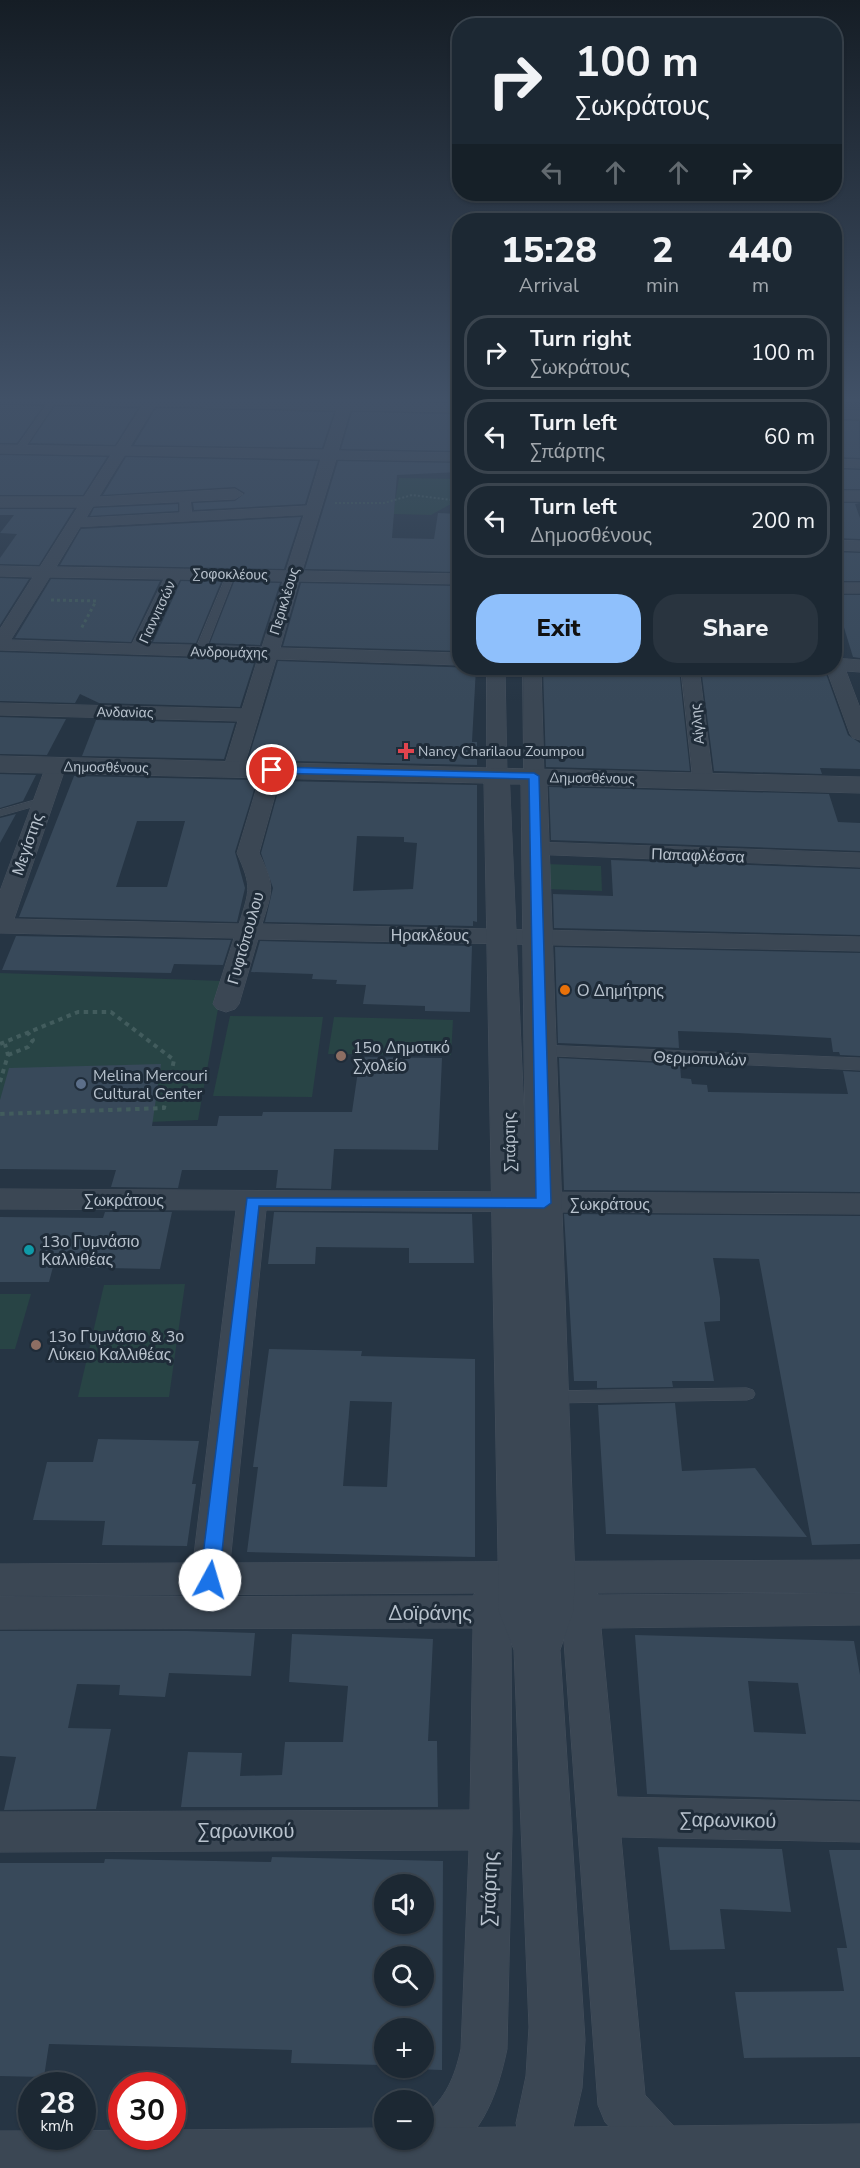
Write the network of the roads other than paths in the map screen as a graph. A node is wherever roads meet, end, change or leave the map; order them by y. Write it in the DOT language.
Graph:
graph roads {
  1 [pos="124,500"];
  2 [pos="185,500"];
  3 [pos="315,500"];
  4 [pos="0,501"];
  5 [pos="89,502"];
  6 [pos="313,506"];
  7 [pos="186,517"];
  8 [pos="75,524"];
  9 [pos="842,545"];
  10 [pos="860,546"];
  11 [pos="0,571"];
  12 [pos="44,572"];
  13 [pos="175,573"];
  14 [pos="231,574"];
  15 [pos="292,576"];
  16 [pos="452,579"];
  17 [pos="842,588"];
  18 [pos="860,588"];
  19 [pos="0,644"];
  20 [pos="138,651"];
  21 [pos="200,651"];
  22 [pos="268,653"];
  23 [pos="452,659"];
  24 [pos="842,665"];
  25 [pos="860,666"];
  26 [pos="496,675"];
  27 [pos="532,675"];
  28 [pos="691,675"];
  29 [pos="838,675"];
  30 [pos="0,709"];
  31 [pos="249,715"];
  32 [pos="860,734"];
  33 [pos="0,764"];
  34 [pos="56,766"];
  35 [pos="233,770"];
  36 [pos="272,770"];
  37 [pos="497,775"];
  38 [pos="534,776"];
  39 [pos="703,780"];
  40 [pos="860,785"];
  41 [pos="42,801"];
  42 [pos="0,813"];
  43 [pos="536,849"];
  44 [pos="860,860"];
  45 [pos="0,925"];
  46 [pos="247,933"];
  47 [pos="502,935"];
  48 [pos="538,936"];
  49 [pos="860,944"];
  50 [pos="226,1004"];
  51 [pos="540,1051"];
  52 [pos="860,1064"];
  53 [pos="0,1199"];
  54 [pos="252,1201"];
  55 [pos="527,1203"];
  56 [pos="860,1204"];
  57 [pos="747,1394"];
  58 [pos="547,1397"];
  59 [pos="0,1580"];
  60 [pos="210,1580"];
  61 [pos="536,1602"];
  62 [pos="860,1602"];
  63 [pos="0,1613"];
  64 [pos="596,1817"];
  65 [pos="860,1822"];
  66 [pos="491,1830"];
  67 [pos="0,1832"];
  68 [pos="545,2123"];
  69 [pos="860,2154"];
  70 [pos="669,2156"];
  71 [pos="396,2158"];
  72 [pos="0,2161"];
  1 -- 5 [label="street"];
  2 -- 7 [label="street"];
  3 -- 6 [label="street, Περικλέους"];
  4 -- 5 [label="street"];
  5 -- 8 [label="street"];
  6 -- 7 [label="street"];
  6 -- 15 [label="street, Περικλέους"];
  7 -- 8 [label="street"];
  8 -- 12 [label="street"];
  9 -- 10 [label="street"];
  11 -- 12 [label="street, Σοφοκλέους"];
  12 -- 13 [label="street, Σοφοκλέους"];
  12 -- 19 [label="street"];
  13 -- 14 [label="street, Σοφοκλέους"];
  13 -- 20 [label="street, Γιαννιτσών"];
  14 -- 15 [label="street, Σοφοκλέους"];
  14 -- 21 [label="lane"];
  15 -- 16 [label="street, Σοφοκλέους"];
  15 -- 22 [label="street, Περικλέους"];
  17 -- 18 [label="street"];
  19 -- 20 [label="street, Ανδρομάχης"];
  20 -- 21 [label="street, Ανδρομάχης"];
  21 -- 22 [label="street, Ανδρομάχης"];
  22 -- 23 [label="street, Ανδρομάχης"];
  22 -- 31 [label="street, Περικλέους"];
  24 -- 25 [label="street"];
  26 -- 37 [label="street, Σπάρτης"];
  27 -- 38 [label="street, Σπάρτης"];
  28 -- 39 [label="street, Αίγλης"];
  29 -- 32 [label="street"];
  30 -- 31 [label="street, Ανδανiας"];
  31 -- 35 [label="street, Περικλέους"];
  33 -- 34 [label="street, Δημοσθένους"];
  34 -- 35 [label="street, Δημοσθένους"];
  34 -- 41 [label="street, Μεγίστης"];
  35 -- 36 [label="street, Δημοσθένους"];
  36 -- 37 [label="street, Δημοσθένους"];
  36 -- 46 [label="street, Γυφτόπουλου"];
  37 -- 38 [label="street, Δημοσθένους"];
  37 -- 47 [label="street, Σπάρτης"];
  38 -- 39 [label="street, Δημοσθένους"];
  38 -- 43 [label="street, Σπάρτης"];
  39 -- 40 [label="street, Δημοσθένους"];
  41 -- 42 [label="lane"];
  41 -- 45 [label="street, Μεγίστης"];
  43 -- 44 [label="street, Παπαφλέσσα"];
  43 -- 48 [label="street, Σπάρτης"];
  45 -- 46 [label="street, Ηρακλέους"];
  46 -- 47 [label="street, Ηρακλέους"];
  46 -- 50 [label="street, Γυφτόπουλου"];
  47 -- 48 [label="street, Ηρακλέους"];
  47 -- 55 [label="street, Σπάρτης"];
  48 -- 49 [label="street, Ηρακλέους"];
  48 -- 51 [label="street, Σπάρτης"];
  51 -- 52 [label="street, Θερμοπυλών"];
  51 -- 55 [label="street, Σπάρτης"];
  53 -- 54 [label="street, Σωκράτους"];
  54 -- 55 [label="street, Σωκράτους"];
  54 -- 60 [label="street"];
  55 -- 56 [label="street, Σωκράτους"];
  55 -- 58 [label="street, Σπάρτης"];
  55 -- 61 [label="street, Σπάρτης"];
  57 -- 58 [label="lane"];
  58 -- 61 [label="street, Σπάρτης"];
  59 -- 60 [label="street, Δοϊράνης"];
  60 -- 61 [label="street, Δοϊράνης"];
  61 -- 62 [label="street, Δοϊράνης"];
  61 -- 63 [label="street, Δοϊράνης"];
  61 -- 64 [label="street, Σπάρτης"];
  61 -- 66 [label="street, Σπάρτης"];
  61 -- 68 [label="street, Σπάρτης"];
  64 -- 65 [label="street, Σαρωνικού"];
  64 -- 70 [label="street, Σπάρτης"];
  66 -- 67 [label="street, Σαρωνικού"];
  66 -- 71 [label="street, Σπάρτης"];
  69 -- 70 [label="street"];
  70 -- 71 [label="street"];
  71 -- 72 [label="street"];
}
